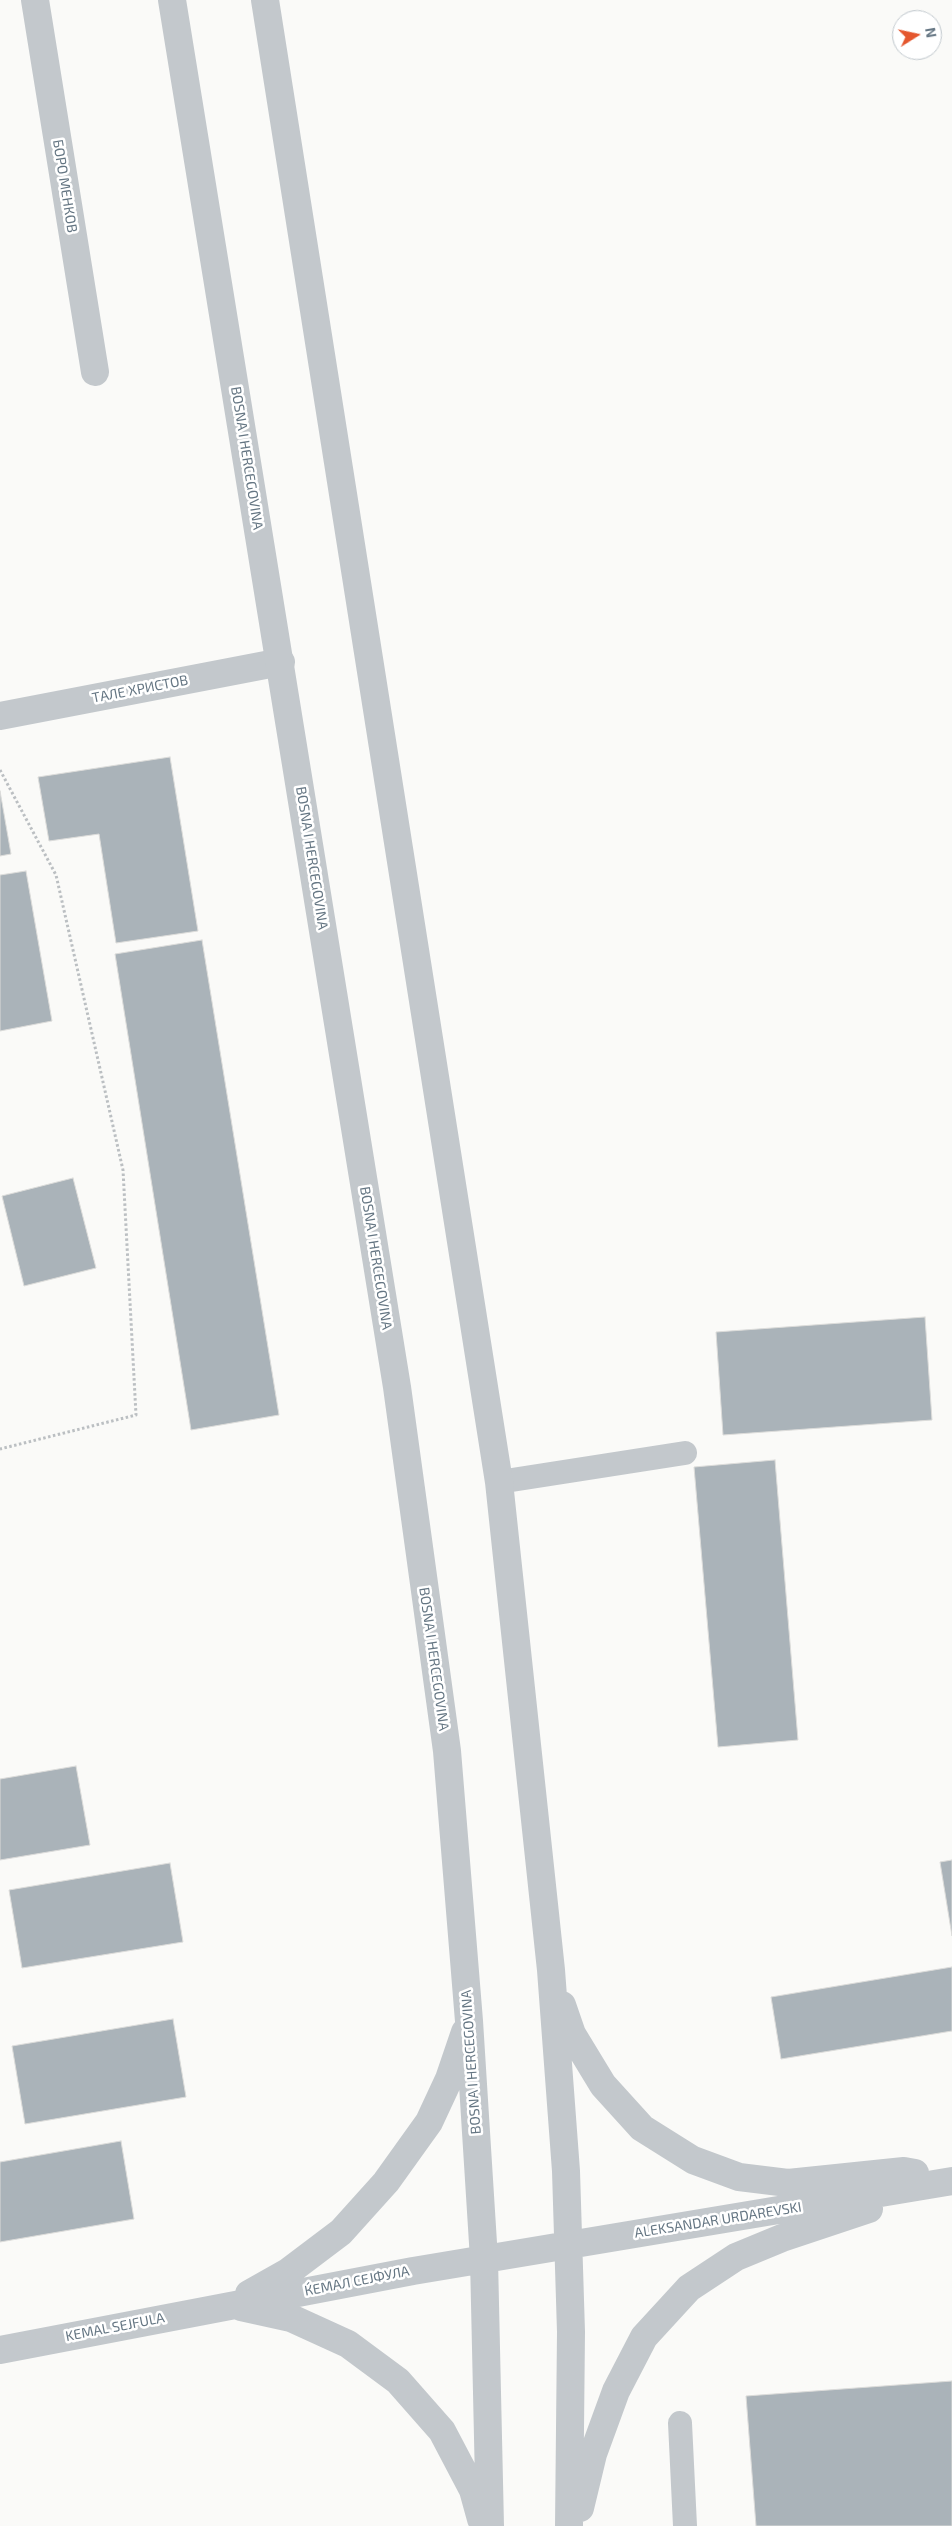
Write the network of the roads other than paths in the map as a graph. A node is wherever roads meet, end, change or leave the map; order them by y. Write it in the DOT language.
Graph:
graph roads {
  1 [pos="35,0"];
  2 [pos="172,0"];
  3 [pos="265,0"];
  4 [pos="95,372"];
  5 [pos="281,662"];
  6 [pos="0,716"];
  7 [pos="685,1453"];
  8 [pos="499,1482"];
  9 [pos="551,1970"];
  10 [pos="469,2021"];
  11 [pos="952,2177"];
  12 [pos="952,2182"];
  13 [pos="569,2245"];
  14 [pos="484,2258"];
  15 [pos="230,2305"];
  16 [pos="0,2350"];
  17 [pos="680,2423"];
  18 [pos="483,2526"];
  19 [pos="490,2526"];
  20 [pos="570,2526"];
  21 [pos="576,2526"];
  22 [pos="685,2526"];
  1 -- 4 [label="street, БОРО МЕНКОВ"];
  2 -- 5 [label="street, BOSNA I HERCEGOVINA"];
  3 -- 8 [label="street"];
  5 -- 6 [label="street, ТАЛЕ ХРИСТОВ"];
  5 -- 10 [label="street, BOSNA I HERCEGOVINA"];
  7 -- 8 [label="lane"];
  8 -- 9 [label="street"];
  9 -- 11 [label="street"];
  9 -- 13 [label="street"];
  10 -- 14 [label="street, BOSNA I HERCEGOVINA"];
  10 -- 15 [label="street"];
  12 -- 13 [label="street, ALEKSANDAR URDAREVSKI"];
  12 -- 21 [label="street"];
  13 -- 14 [label="street, ALEKSANDAR URDAREVSKI"];
  13 -- 20 [label="street"];
  14 -- 15 [label="street, ЌЕМАЛ СЕЈФУЛА"];
  14 -- 19 [label="street, BOSNA I HERCEGOVINA"];
  15 -- 16 [label="street, KEMAL SEJFULA"];
  15 -- 18 [label="street"];
  17 -- 22 [label="lane"];
}
